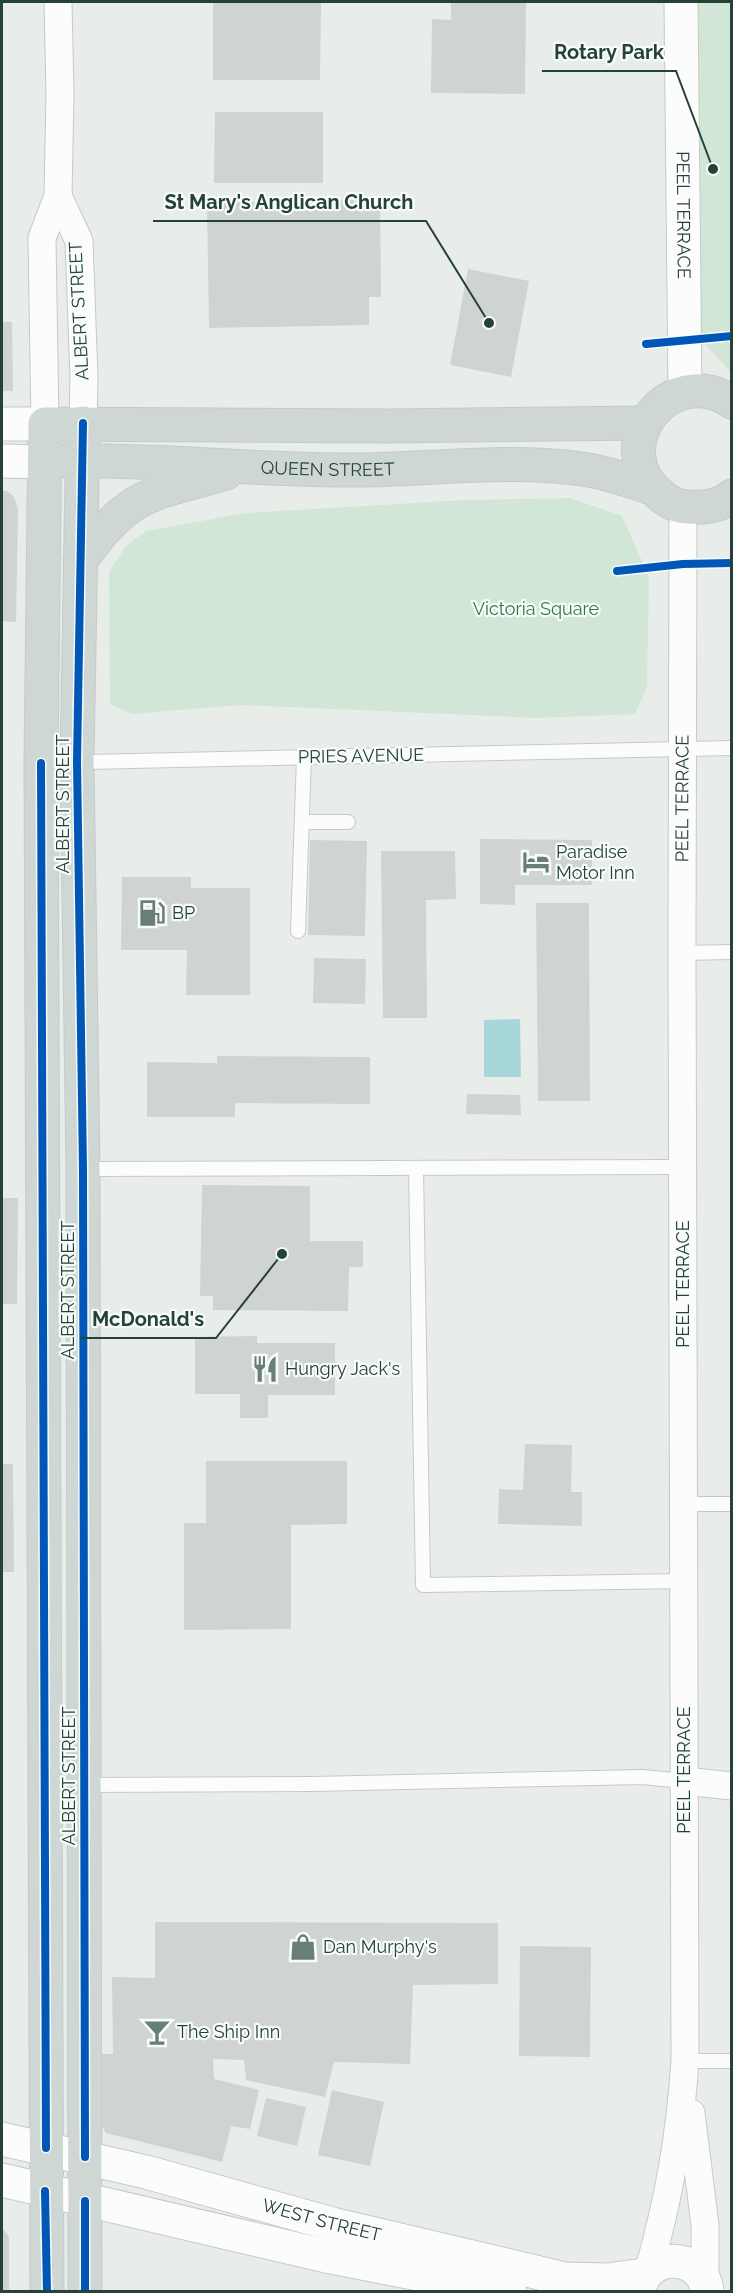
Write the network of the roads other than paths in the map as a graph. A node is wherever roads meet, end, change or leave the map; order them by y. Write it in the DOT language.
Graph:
graph roads {
  1 [pos="58,2"];
  2 [pos="681,2"];
  3 [pos="58,196"];
  4 [pos="685,392"];
  5 [pos="732,402"];
  6 [pos="83,423"];
  7 [pos="645,423"];
  8 [pos="2,424"];
  9 [pos="45,424"];
  10 [pos="2,461"];
  11 [pos="83,461"];
  12 [pos="44,462"];
  13 [pos="248,465"];
  14 [pos="652,488"];
  15 [pos="732,496"];
  16 [pos="683,507"];
  17 [pos="80,561"];
  18 [pos="732,748"];
  19 [pos="681,749"];
  20 [pos="304,757"];
  21 [pos="77,761"];
  22 [pos="41,762"];
  23 [pos="303,822"];
  24 [pos="348,822"];
  25 [pos="298,931"];
  26 [pos="732,952"];
  27 [pos="682,953"];
  28 [pos="682,1167"];
  29 [pos="416,1168"];
  30 [pos="83,1169"];
  31 [pos="683,1504"];
  32 [pos="732,1504"];
  33 [pos="683,1581"];
  34 [pos="684,1781"];
  35 [pos="84,1785"];
  36 [pos="732,1786"];
  37 [pos="685,2061"];
  38 [pos="732,2061"];
  39 [pos="2,2139"];
  40 [pos="46,2148"];
  41 [pos="85,2157"];
  42 [pos="2,2180"];
  43 [pos="45,2191"];
  44 [pos="85,2201"];
  45 [pos="644,2278"];
  46 [pos="708,2288"];
  47 [pos="47,2292"];
  48 [pos="85,2292"];
  49 [pos="510,2292"];
  1 -- 3 [label="street, ALBERT STREET"];
  2 -- 4 [label="street, PEEL TERRACE"];
  3 -- 6 [label="street, ALBERT STREET"];
  3 -- 9 [label="street, ALBERT STREET"];
  4 -- 5 [label="main road"];
  4 -- 7 [label="main road"];
  6 -- 7 [label="main road"];
  6 -- 9 [label="main road"];
  6 -- 11 [label="main road, ALBERT STREET"];
  7 -- 14 [label="main road"];
  8 -- 9 [label="street"];
  9 -- 12 [label="main road, ALBERT STREET"];
  10 -- 12 [label="street, QUEEN STREET"];
  11 -- 12 [label="main road, QUEEN STREET"];
  11 -- 13 [label="main road, QUEEN STREET"];
  11 -- 17 [label="main road, ALBERT STREET"];
  12 -- 22 [label="main road, ALBERT STREET"];
  13 -- 14 [label="main road, QUEEN STREET"];
  13 -- 17 [label="main road"];
  14 -- 16 [label="main road, QUEEN STREET"];
  15 -- 16 [label="main road"];
  16 -- 19 [label="street, PEEL TERRACE"];
  17 -- 21 [label="main road, ALBERT STREET"];
  18 -- 19 [label="lane, PRIES AVENUE"];
  19 -- 20 [label="lane, PRIES AVENUE"];
  19 -- 27 [label="street, PEEL TERRACE"];
  20 -- 21 [label="lane, PRIES AVENUE"];
  20 -- 23 [label="lane"];
  21 -- 22 [label="lane, PRIES AVENUE"];
  21 -- 30 [label="main road, ALBERT STREET"];
  22 -- 40 [label="main road, ALBERT STREET"];
  23 -- 24 [label="lane"];
  23 -- 25 [label="lane"];
  26 -- 27 [label="lane"];
  27 -- 28 [label="street, PEEL TERRACE"];
  28 -- 29 [label="lane"];
  28 -- 31 [label="street, PEEL TERRACE"];
  29 -- 30 [label="lane"];
  29 -- 33 [label="lane"];
  30 -- 35 [label="main road, ALBERT STREET"];
  31 -- 32 [label="lane"];
  31 -- 33 [label="street, PEEL TERRACE"];
  33 -- 34 [label="street, PEEL TERRACE"];
  34 -- 35 [label="lane"];
  34 -- 36 [label="street"];
  34 -- 37 [label="street, PEEL TERRACE"];
  35 -- 41 [label="main road, ALBERT STREET"];
  37 -- 38 [label="lane"];
  37 -- 45 [label="street, PEEL TERRACE"];
  37 -- 46 [label="street, PEEL TERRACE"];
  39 -- 40 [label="street, WEST STREET"];
  40 -- 41 [label="street, WEST STREET"];
  40 -- 43 [label="main road, ALBERT STREET"];
  41 -- 44 [label="main road, ALBERT STREET"];
  41 -- 45 [label="street, WEST STREET"];
  42 -- 43 [label="street, WEST STREET"];
  43 -- 44 [label="street, WEST STREET"];
  43 -- 47 [label="main road, ALBERT STREET"];
  44 -- 48 [label="main road, ALBERT STREET"];
  44 -- 49 [label="street, WEST STREET"];
  45 -- 46 [label="street, WEST STREET"];
}
